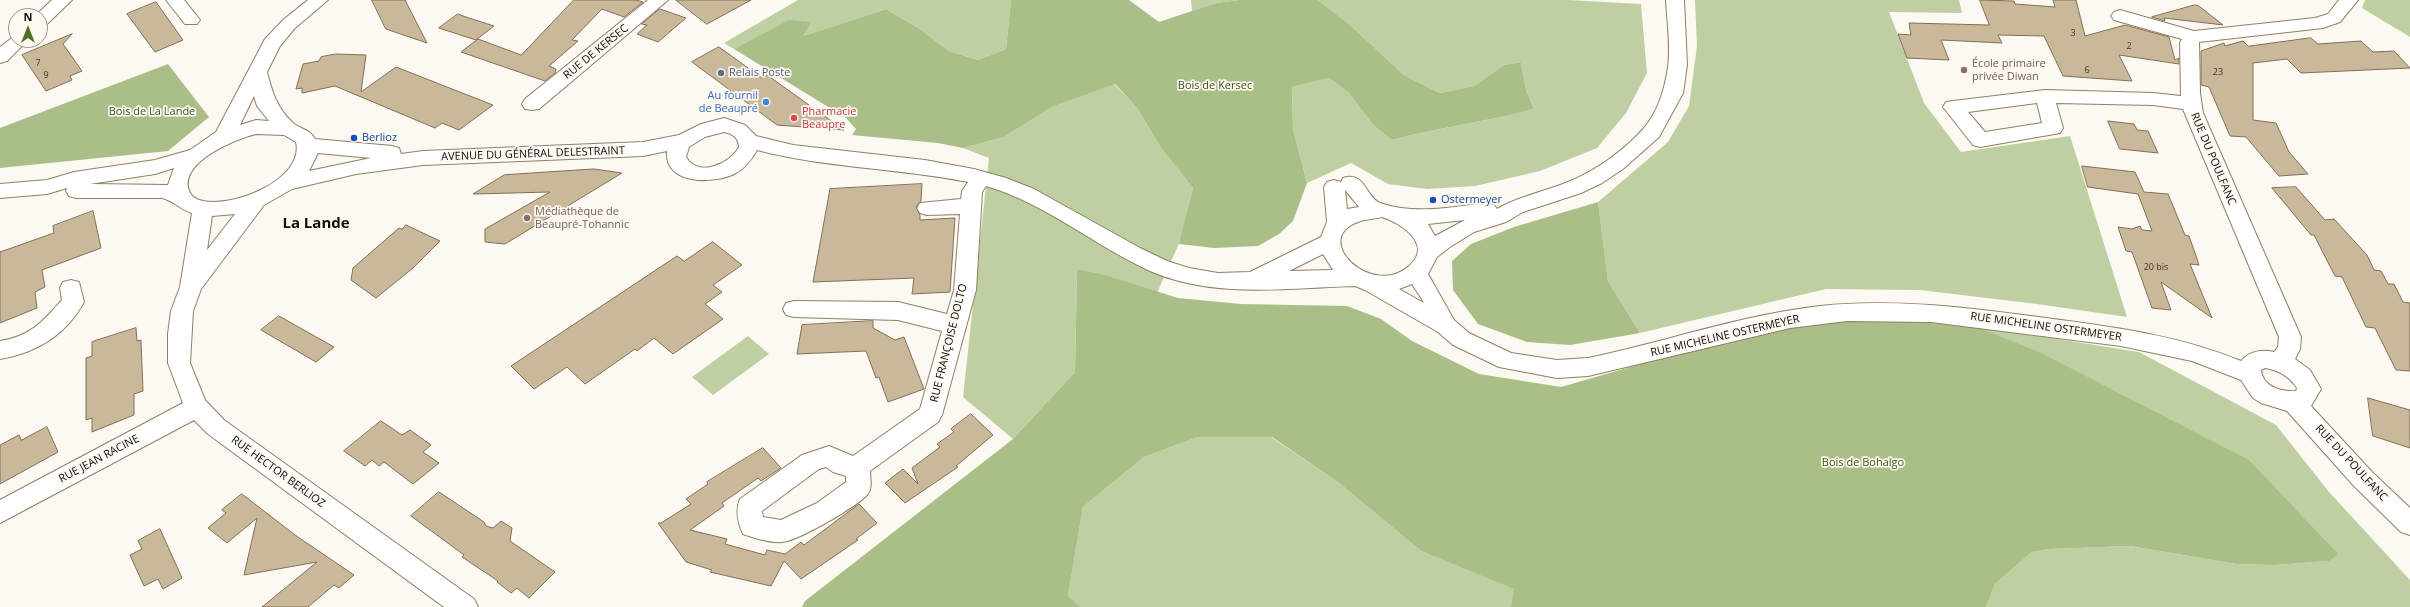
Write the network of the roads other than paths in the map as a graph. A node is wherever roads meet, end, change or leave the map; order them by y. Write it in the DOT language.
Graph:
graph roads {
  1 [pos="63,0"];
  2 [pos="175,0"];
  3 [pos="319,0"];
  4 [pos="659,0"];
  5 [pos="1676,0"];
  6 [pos="2349,0"];
  7 [pos="48,14"];
  8 [pos="2120,16"];
  9 [pos="191,20"];
  10 [pos="2192,37"];
  11 [pos="257,71"];
  12 [pos="2045,96"];
  13 [pos="532,104"];
  14 [pos="2191,104"];
  15 [pos="286,128"];
  16 [pos="222,138"];
  17 [pos="684,140"];
  18 [pos="749,141"];
  19 [pos="308,145"];
  20 [pos="644,149"];
  21 [pos="798,153"];
  22 [pos="195,155"];
  23 [pos="423,158"];
  24 [pos="742,160"];
  25 [pos="678,161"];
  26 [pos="981,178"];
  27 [pos="288,183"];
  28 [pos="47,187"];
  29 [pos="0,191"];
  30 [pos="180,195"];
  31 [pos="256,202"];
  32 [pos="971,206"];
  33 [pos="1516,207"];
  34 [pos="927,208"];
  35 [pos="203,209"];
  36 [pos="1375,211"];
  37 [pos="1403,217"];
  38 [pos="1333,233"];
  39 [pos="1428,252"];
  40 [pos="1416,273"];
  41 [pos="1252,280"];
  42 [pos="1363,280"];
  43 [pos="191,287"];
  44 [pos="71,288"];
  45 [pos="794,309"];
  46 [pos="955,325"];
  47 [pos="1446,326"];
  48 [pos="0,350"];
  49 [pos="2280,362"];
  50 [pos="2249,374"];
  51 [pos="2294,402"];
  52 [pos="197,407"];
  53 [pos="857,467"];
  54 [pos="0,512"];
  55 [pos="2410,524"];
  56 [pos="464,607"];
  1 -- 7 [label="street"];
  2 -- 9 [label="street"];
  3 -- 11 [label="street"];
  4 -- 13 [label="street, RUE DE KERSEC"];
  5 -- 33 [label="street"];
  6 -- 10 [label="street"];
  8 -- 10 [label="street"];
  10 -- 14 [label="street, RUE DU POULFANC"];
  11 -- 15 [label="street"];
  11 -- 16 [label="street"];
  12 -- 14 [label="street"];
  14 -- 49 [label="street, RUE DU POULFANC"];
  15 -- 16 [label="street"];
  15 -- 19 [label="street"];
  16 -- 22 [label="street"];
  17 -- 18 [label="street"];
  17 -- 20 [label="street, AVENUE DU GÉNÉRAL DELESTRAINT"];
  17 -- 25 [label="street"];
  18 -- 21 [label="street"];
  18 -- 24 [label="street"];
  19 -- 23 [label="street, AVENUE DU GÉNÉRAL DELESTRAINT"];
  19 -- 27 [label="street"];
  20 -- 23 [label="street, AVENUE DU GÉNÉRAL DELESTRAINT"];
  20 -- 25 [label="street, AVENUE DU GÉNÉRAL DELESTRAINT"];
  21 -- 24 [label="street"];
  21 -- 26 [label="street"];
  22 -- 28 [label="street"];
  22 -- 30 [label="street"];
  23 -- 27 [label="street, AVENUE DU GÉNÉRAL DELESTRAINT"];
  24 -- 25 [label="street"];
  26 -- 32 [label="street, RUE FRANÇOISE DOLTO"];
  26 -- 41 [label="street"];
  27 -- 31 [label="street"];
  28 -- 29 [label="street"];
  28 -- 30 [label="street"];
  30 -- 35 [label="street"];
  31 -- 35 [label="street"];
  31 -- 43 [label="street, RUE HECTOR BERLIOZ"];
  32 -- 34 [label="street"];
  32 -- 46 [label="street, RUE FRANÇOISE DOLTO"];
  33 -- 37 [label="street"];
  33 -- 39 [label="street"];
  35 -- 43 [label="street, RUE HECTOR BERLIOZ"];
  36 -- 37 [label="street"];
  36 -- 38 [label="street"];
  36 -- 38 [label="street"];
  37 -- 39 [label="street"];
  38 -- 41 [label="street"];
  38 -- 42 [label="street"];
  39 -- 40 [label="street"];
  40 -- 42 [label="street"];
  40 -- 47 [label="street, RUE MICHELINE OSTERMEYER"];
  41 -- 42 [label="street"];
  42 -- 47 [label="street, RUE MICHELINE OSTERMEYER"];
  43 -- 52 [label="street, RUE HECTOR BERLIOZ"];
  44 -- 48 [label="street"];
  45 -- 46 [label="street"];
  46 -- 53 [label="street, RUE FRANÇOISE DOLTO"];
  47 -- 50 [label="street, RUE MICHELINE OSTERMEYER"];
  49 -- 50 [label="street"];
  49 -- 51 [label="street"];
  50 -- 51 [label="street"];
  51 -- 55 [label="street, RUE DU POULFANC"];
  52 -- 54 [label="street, RUE JEAN RACINE"];
  52 -- 56 [label="street, RUE HECTOR BERLIOZ"];
}
